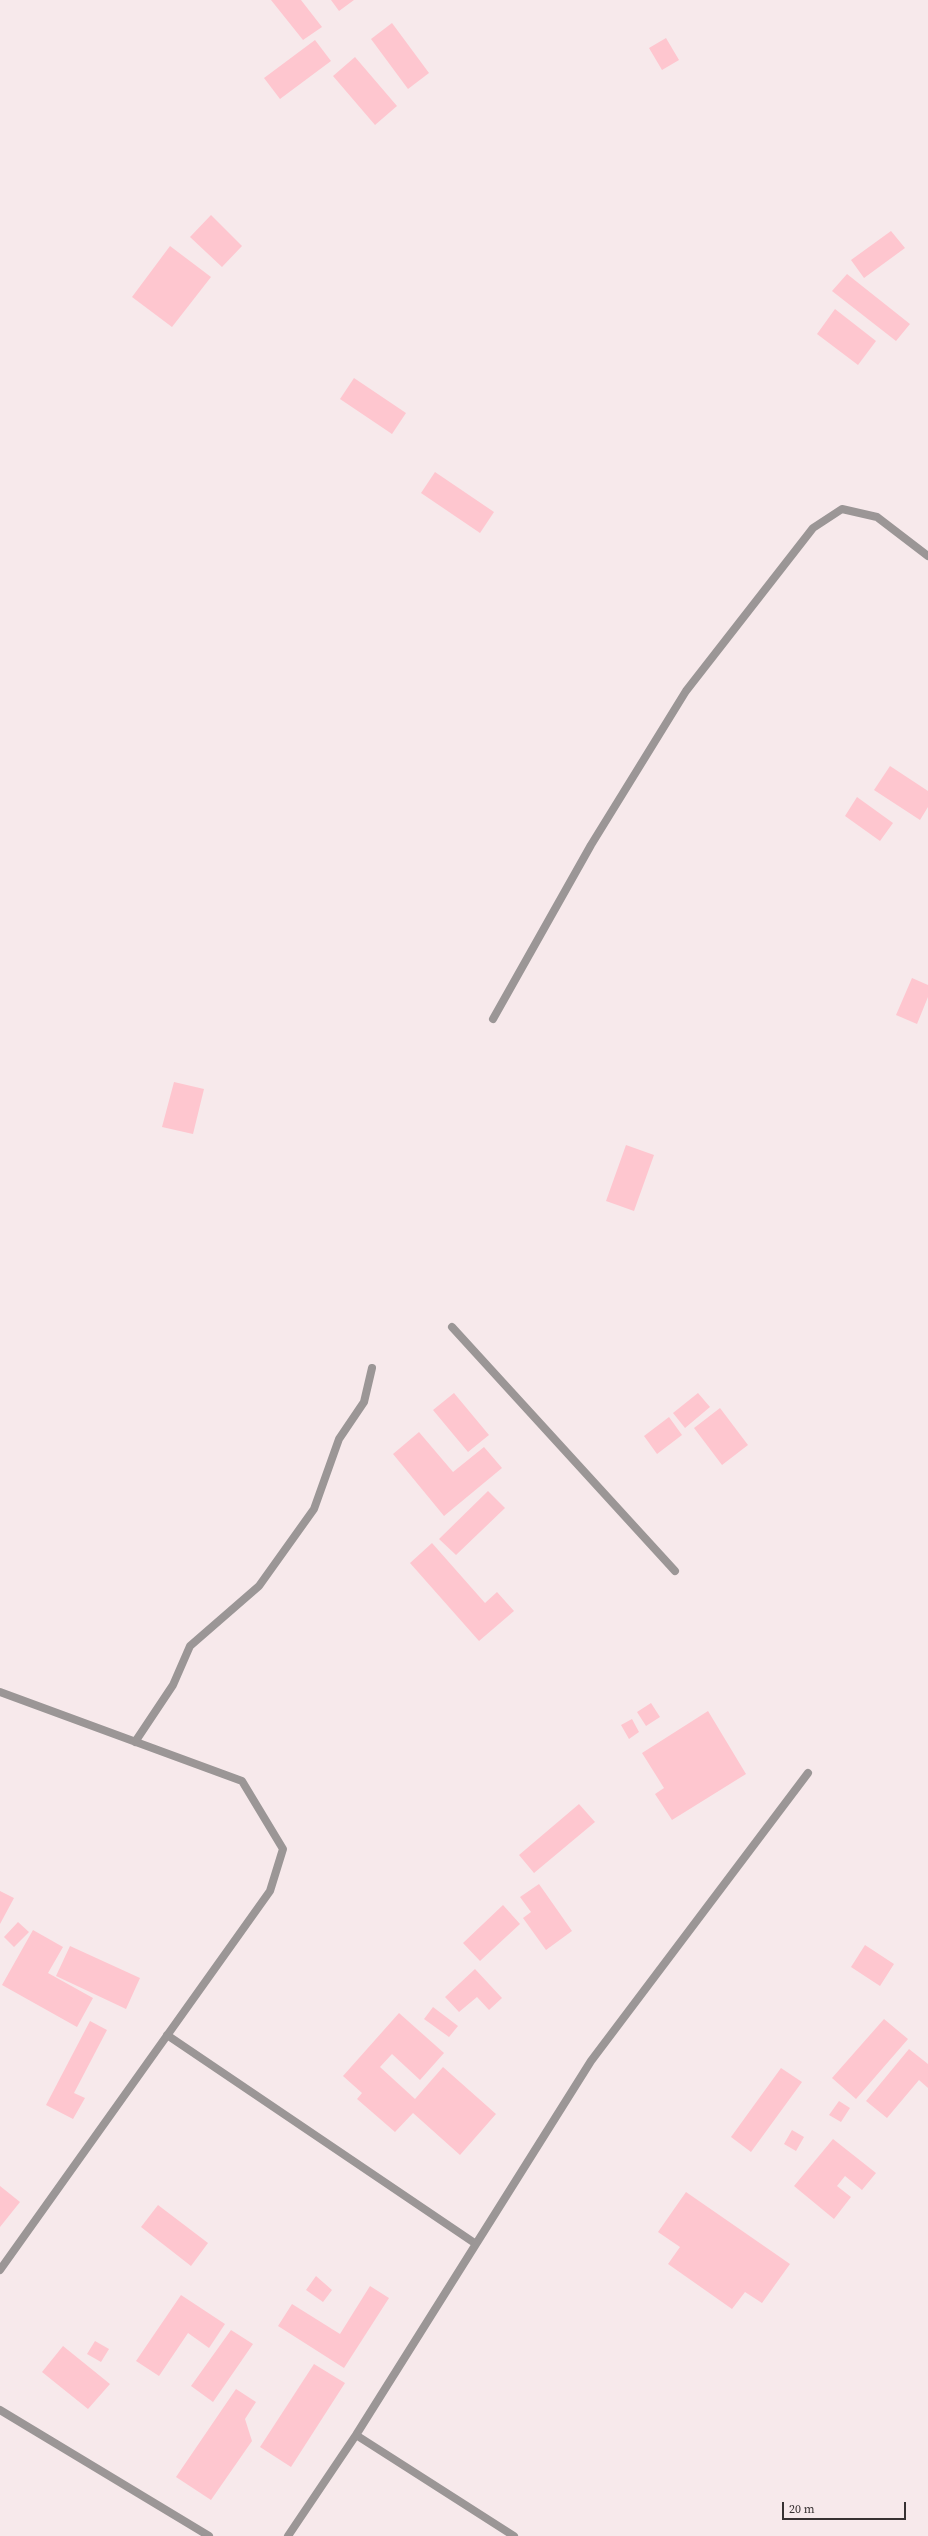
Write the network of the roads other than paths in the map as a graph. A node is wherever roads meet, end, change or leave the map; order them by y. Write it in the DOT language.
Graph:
graph roads {
  1 [pos="928,556"];
  2 [pos="493,1019"];
  3 [pos="452,1327"];
  4 [pos="372,1368"];
  5 [pos="674,1571"];
  6 [pos="0,1692"];
  7 [pos="135,1742"];
  8 [pos="808,1773"];
  9 [pos="167,2035"];
  10 [pos="476,2244"];
  11 [pos="0,2270"];
  12 [pos="0,2410"];
  13 [pos="356,2435"];
  14 [pos="209,2536"];
  15 [pos="288,2536"];
  16 [pos="514,2536"];
  1 -- 2 [label="street"];
  3 -- 5 [label="street"];
  4 -- 7 [label="street"];
  6 -- 7 [label="street"];
  7 -- 9 [label="street"];
  8 -- 10 [label="street"];
  9 -- 10 [label="street"];
  9 -- 11 [label="street"];
  10 -- 13 [label="street"];
  12 -- 14 [label="street"];
  13 -- 15 [label="street"];
  13 -- 16 [label="street"];
}
